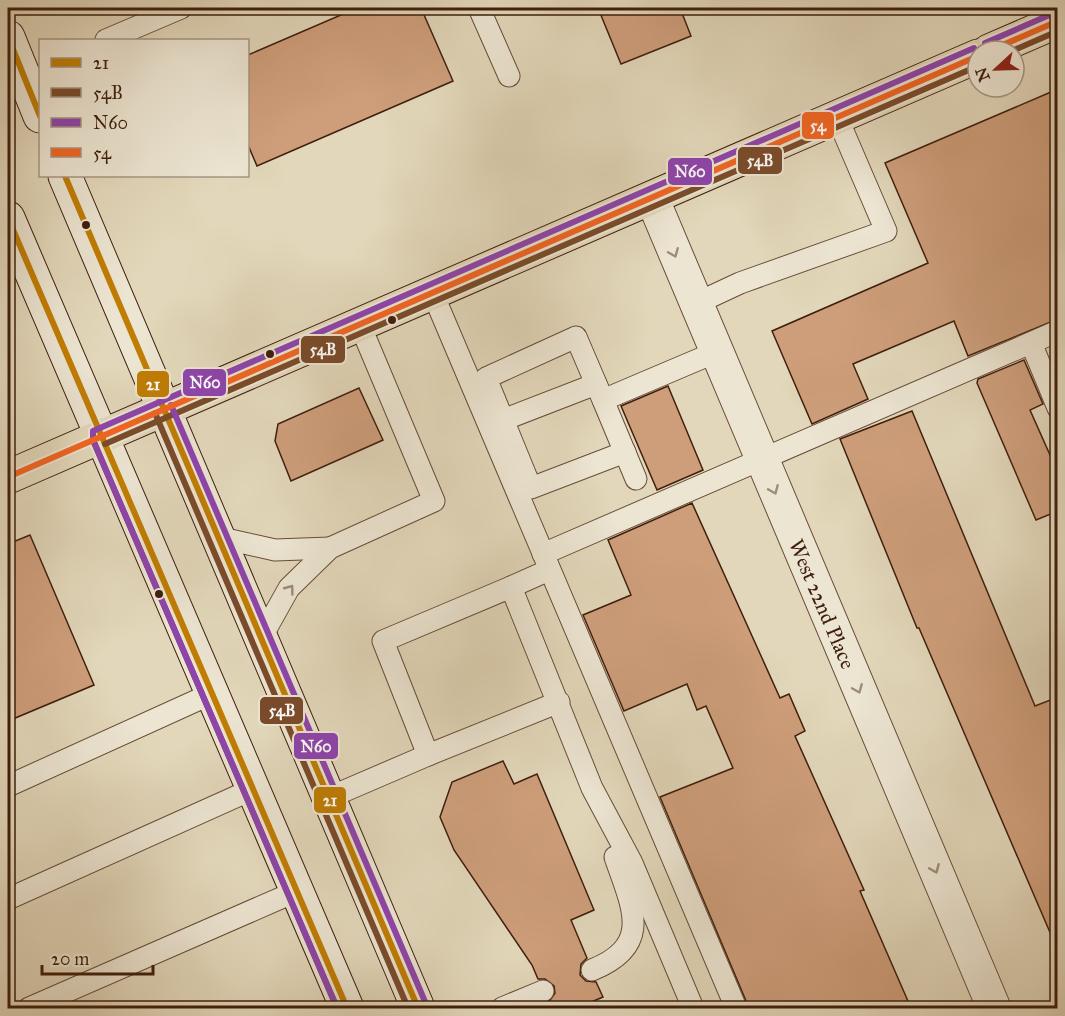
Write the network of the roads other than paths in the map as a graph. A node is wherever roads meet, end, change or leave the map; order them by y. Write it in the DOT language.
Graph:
graph roads {
  1 [pos="181,8"];
  2 [pos="479,8"];
  3 [pos="1058,21"];
  4 [pos="8,37"];
  5 [pos="108,39"];
  6 [pos="1017,39"];
  7 [pos="966,61"];
  8 [pos="32,73"];
  9 [pos="509,76"];
  10 [pos="39,111"];
  11 [pos="837,117"];
  12 [pos="65,177"];
  13 [pos="652,198"];
  14 [pos="8,218"];
  15 [pos="433,294"];
  16 [pos="695,304"];
  17 [pos="360,325"];
  18 [pos="1058,331"];
  19 [pos="1030,343"];
  20 [pos="716,352"];
  21 [pos="599,392"];
  22 [pos="1058,408"];
  23 [pos="163,409"];
  24 [pos="503,420"];
  25 [pos="101,436"];
  26 [pos="625,452"];
  27 [pos="761,460"];
  28 [pos="8,477"];
  29 [pos="636,479"];
  30 [pos="217,537"];
  31 [pos="330,548"];
  32 [pos="546,562"];
  33 [pos="511,587"];
  34 [pos="261,638"];
  35 [pos="213,693"];
  36 [pos="559,702"];
  37 [pos="428,756"];
  38 [pos="8,786"];
  39 [pos="592,788"];
  40 [pos="253,789"];
  41 [pos="328,798"];
  42 [pos="297,891"];
  43 [pos="8,899"];
  44 [pos="592,970"];
  45 [pos="543,992"];
  46 [pos="29,1008"];
  47 [pos="347,1008"];
  48 [pos="418,1008"];
  49 [pos="502,1008"];
  50 [pos="693,1008"];
  51 [pos="736,1008"];
  52 [pos="994,1008"];
  1 -- 5 [label="lane"];
  2 -- 9 [label="lane"];
  3 -- 6 [label="main road"];
  4 -- 8 [label="main road"];
  7 -- 11 [label="main road"];
  8 -- 10 [label="main road"];
  11 -- 13 [label="main road"];
  11 -- 16 [label="lane"];
  12 -- 23 [label="main road"];
  13 -- 15 [label="main road"];
  13 -- 16 [label="main road, West 22nd Place, one-way"];
  14 -- 25 [label="main road"];
  15 -- 17 [label="main road"];
  15 -- 32 [label="lane"];
  16 -- 20 [label="main road, West 22nd Place"];
  17 -- 23 [label="main road"];
  17 -- 31 [label="lane"];
  18 -- 19 [label="lane"];
  19 -- 22 [label="lane"];
  19 -- 27 [label="lane"];
  20 -- 21 [label="lane"];
  20 -- 27 [label="main road, West 22nd Place"];
  21 -- 24 [label="lane"];
  21 -- 24 [label="lane"];
  21 -- 26 [label="lane"];
  23 -- 25 [label="main road"];
  23 -- 30 [label="main road"];
  24 -- 26 [label="lane"];
  25 -- 28 [label="main road"];
  25 -- 35 [label="main road"];
  26 -- 29 [label="lane"];
  27 -- 32 [label="lane"];
  27 -- 52 [label="main road, West 22nd Place, one-way"];
  30 -- 31 [label="lane"];
  30 -- 34 [label="main road"];
  34 -- 31 [label="lane, one-way"];
  32 -- 33 [label="lane"];
  32 -- 51 [label="lane"];
  33 -- 36 [label="lane"];
  33 -- 37 [label="lane"];
  34 -- 41 [label="main road"];
  35 -- 38 [label="lane"];
  35 -- 40 [label="main road"];
  36 -- 37 [label="lane"];
  36 -- 39 [label="lane"];
  37 -- 41 [label="lane"];
  39 -- 44 [label="lane"];
  39 -- 50 [label="lane"];
  40 -- 42 [label="main road"];
  40 -- 43 [label="lane"];
  41 -- 48 [label="main road"];
  42 -- 46 [label="lane"];
  42 -- 47 [label="main road"];
  45 -- 49 [label="lane"];
}
